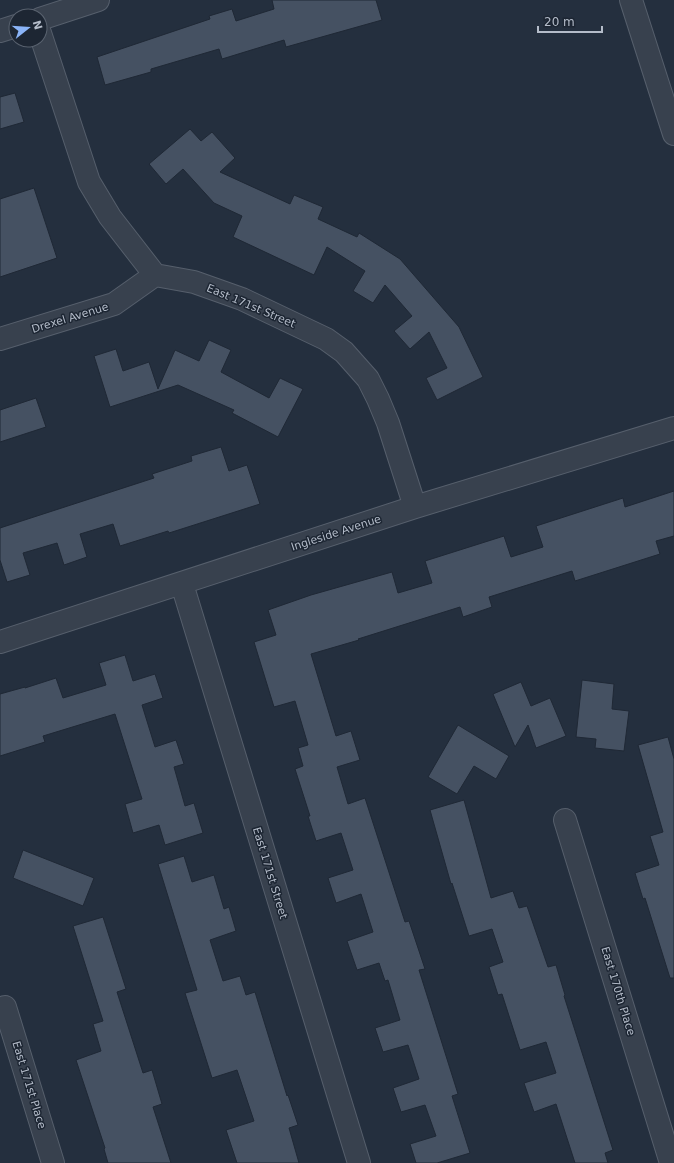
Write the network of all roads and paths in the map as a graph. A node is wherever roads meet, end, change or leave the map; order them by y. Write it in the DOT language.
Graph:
graph roads {
  1 [pos="98,0"];
  2 [pos="631,0"];
  3 [pos="48,16"];
  4 [pos="45,48"];
  5 [pos="674,134"];
  6 [pos="155,275"];
  7 [pos="0,339"];
  8 [pos="674,428"];
  9 [pos="415,507"];
  10 [pos="182,584"];
  11 [pos="0,642"];
  12 [pos="565,820"];
  13 [pos="5,1007"];
  14 [pos="53,1163"];
  15 [pos="359,1163"];
  16 [pos="671,1163"];
  1 -- 3 [label="street"];
  2 -- 5 [label="street"];
  4 -- 6 [label="street"];
  6 -- 7 [label="street, Drexel Avenue"];
  6 -- 9 [label="street, East 171st Street"];
  8 -- 9 [label="street, Ingleside Avenue"];
  9 -- 10 [label="street, Ingleside Avenue"];
  10 -- 11 [label="street, Ingleside Avenue"];
  10 -- 15 [label="street, East 171st Street"];
  12 -- 16 [label="street, East 170th Place"];
  13 -- 14 [label="street, East 171st Place"];
}
